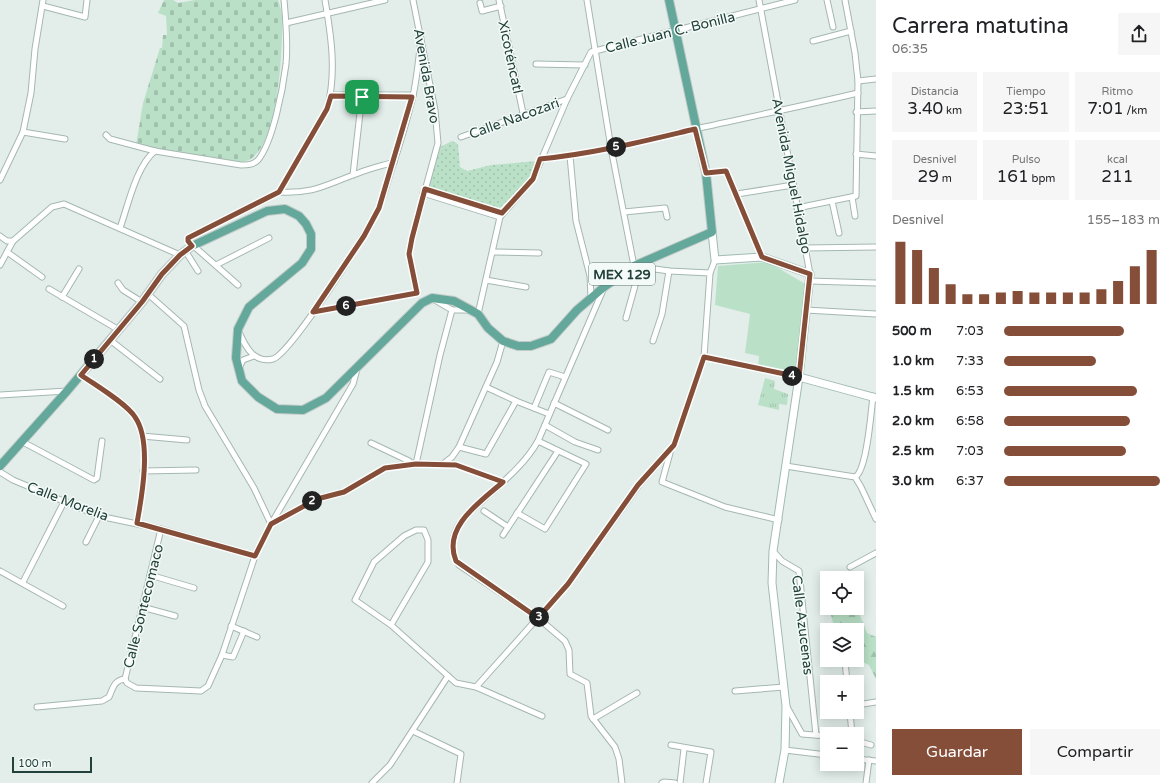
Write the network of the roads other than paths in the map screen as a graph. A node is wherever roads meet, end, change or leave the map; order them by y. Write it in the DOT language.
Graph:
graph roads {
  1 [pos="43,0"];
  2 [pos="87,0"];
  3 [pos="284,0"];
  4 [pos="325,0"];
  5 [pos="385,0"];
  6 [pos="413,0"];
  7 [pos="500,0"];
  8 [pos="586,0"];
  9 [pos="669,0"];
  10 [pos="759,0"];
  11 [pos="795,0"];
  12 [pos="827,0"];
  13 [pos="845,0"];
  14 [pos="480,3"];
  15 [pos="43,6"];
  16 [pos="501,6"];
  17 [pos="761,9"];
  18 [pos="328,13"];
  19 [pos="286,23"];
  20 [pos="833,27"];
  21 [pos="676,30"];
  22 [pos="851,31"];
  23 [pos="421,39"];
  24 [pos="813,41"];
  25 [pos="594,51"];
  26 [pos="536,64"];
  27 [pos="585,65"];
  28 [pos="858,80"];
  29 [pos="876,80"];
  30 [pos="858,93"];
  31 [pos="331,96"];
  32 [pos="363,96"];
  33 [pos="413,96"];
  34 [pos="567,99"];
  35 [pos="876,110"];
  36 [pos="780,112"];
  37 [pos="856,112"];
  38 [pos="523,113"];
  39 [pos="695,129"];
  40 [pos="23,132"];
  41 [pos="106,135"];
  42 [pos="461,137"];
  43 [pos="65,139"];
  44 [pos="611,148"];
  45 [pos="155,151"];
  46 [pos="856,154"];
  47 [pos="570,156"];
  48 [pos="876,156"];
  49 [pos="540,159"];
  50 [pos="394,162"];
  51 [pos="706,173"];
  52 [pos="354,174"];
  53 [pos="1,177"];
  54 [pos="793,185"];
  55 [pos="424,191"];
  56 [pos="279,192"];
  57 [pos="737,194"];
  58 [pos="854,196"];
  59 [pos="832,201"];
  60 [pos="797,208"];
  61 [pos="624,212"];
  62 [pos="501,215"];
  63 [pos="855,216"];
  64 [pos="667,217"];
  65 [pos="120,228"];
  66 [pos="712,232"];
  67 [pos="839,233"];
  68 [pos="0,236"];
  69 [pos="269,238"];
  70 [pos="13,241"];
  71 [pos="876,248"];
  72 [pos="806,250"];
  73 [pos="186,251"];
  74 [pos="6,252"];
  75 [pos="493,252"];
  76 [pos="539,253"];
  77 [pos="766,258"];
  78 [pos="715,260"];
  79 [pos="0,265"];
  80 [pos="216,265"];
  81 [pos="639,265"];
  82 [pos="79,269"];
  83 [pos="198,271"];
  84 [pos="669,271"];
  85 [pos="710,273"];
  86 [pos="42,277"];
  87 [pos="809,277"];
  88 [pos="486,280"];
  89 [pos="118,283"];
  90 [pos="876,283"];
  91 [pos="238,285"];
  92 [pos="526,287"];
  93 [pos="604,287"];
  94 [pos="49,289"];
  95 [pos="148,294"];
  96 [pos="62,297"];
  97 [pos="591,297"];
  98 [pos="432,298"];
  99 [pos="142,302"];
  100 [pos="452,310"];
  101 [pos="806,310"];
  102 [pos="313,312"];
  103 [pos="475,312"];
  104 [pos="876,314"];
  105 [pos="626,318"];
  106 [pos="238,329"];
  107 [pos="119,330"];
  108 [pos="110,340"];
  109 [pos="503,341"];
  110 [pos="653,341"];
  111 [pos="254,356"];
  112 [pos="704,357"];
  113 [pos="357,366"];
  114 [pos="238,370"];
  115 [pos="81,375"];
  116 [pos="565,377"];
  117 [pos="799,377"];
  118 [pos="160,379"];
  119 [pos="486,387"];
  120 [pos="67,391"];
  121 [pos="0,395"];
  122 [pos="875,397"];
  123 [pos="516,402"];
  124 [pos="554,403"];
  125 [pos="534,408"];
  126 [pos="549,414"];
  127 [pos="544,426"];
  128 [pos="608,430"];
  129 [pos="142,436"];
  130 [pos="188,440"];
  131 [pos="21,441"];
  132 [pos="102,441"];
  133 [pos="538,441"];
  134 [pos="371,443"];
  135 [pos="459,447"];
  136 [pos="558,450"];
  137 [pos="598,450"];
  138 [pos="670,452"];
  139 [pos="414,464"];
  140 [pos="443,464"];
  141 [pos="0,466"];
  142 [pos="786,466"];
  143 [pos="196,470"];
  144 [pos="143,471"];
  145 [pos="0,472"];
  146 [pos="855,477"];
  147 [pos="503,482"];
  148 [pos="65,500"];
  149 [pos="484,511"];
  150 [pos="517,513"];
  151 [pos="99,516"];
  152 [pos="876,519"];
  153 [pos="779,520"];
  154 [pos="137,523"];
  155 [pos="271,524"];
  156 [pos="508,527"];
  157 [pos="161,529"];
  158 [pos="503,536"];
  159 [pos="86,542"];
  160 [pos="773,551"];
  161 [pos="876,553"];
  162 [pos="255,556"];
  163 [pos="850,567"];
  164 [pos="0,571"];
  165 [pos="150,575"];
  166 [pos="23,582"];
  167 [pos="194,588"];
  168 [pos="63,606"];
  169 [pos="142,607"];
  170 [pos="175,616"];
  171 [pos="538,618"];
  172 [pos="391,625"];
  173 [pos="231,626"];
  174 [pos="244,631"];
  175 [pos="257,637"];
  176 [pos="222,655"];
  177 [pos="448,676"];
  178 [pos="126,681"];
  179 [pos="476,687"];
  180 [pos="784,687"];
  181 [pos="735,691"];
  182 [pos="637,693"];
  183 [pos="876,702"];
  184 [pos="864,704"];
  185 [pos="786,706"];
  186 [pos="37,707"];
  187 [pos="542,716"];
  188 [pos="593,718"];
  189 [pos="413,731"];
  190 [pos="816,735"];
  191 [pos="820,735"];
  192 [pos="864,743"];
  193 [pos="671,745"];
  194 [pos="871,745"];
  195 [pos="684,749"];
  196 [pos="785,750"];
  197 [pos="820,754"];
  198 [pos="864,760"];
  199 [pos="869,760"];
  200 [pos="876,761"];
  201 [pos="663,782"];
  202 [pos="372,783"];
  203 [pos="457,783"];
  204 [pos="622,783"];
  205 [pos="676,783"];
  206 [pos="680,783"];
  207 [pos="706,783"];
  208 [pos="779,783"];
  209 [pos="866,783"];
  1 -- 15 [label="street"];
  2 -- 15 [label="street"];
  3 -- 19 [label="street"];
  4 -- 18 [label="street"];
  5 -- 18 [label="street"];
  6 -- 23 [label="street, Avenida Bravo"];
  7 -- 16 [label="street, Xicoténcatl"];
  8 -- 25 [label="street"];
  9 -- 21 [label="main road"];
  10 -- 17 [label="street, Avenida Miguel Hidalgo"];
  11 -- 17 [label="street, Calle Juan C. Bonilla"];
  12 -- 20 [label="street"];
  13 -- 22 [label="street"];
  14 -- 16 [label="street"];
  15 -- 40 [label="street"];
  16 -- 38 [label="street, Xicoténcatl"];
  17 -- 21 [label="street, Calle Juan C. Bonilla"];
  17 -- 36 [label="street, Avenida Miguel Hidalgo"];
  18 -- 19 [label="street"];
  18 -- 31 [label="street"];
  19 -- 45 [label="street"];
  21 -- 25 [label="street, Calle Juan C. Bonilla"];
  21 -- 39 [label="main road"];
  22 -- 24 [label="street"];
  22 -- 28 [label="street"];
  23 -- 33 [label="street"];
  23 -- 55 [label="street, Avenida Bravo"];
  25 -- 27 [label="street"];
  25 -- 44 [label="street"];
  26 -- 27 [label="street"];
  27 -- 34 [label="street"];
  28 -- 29 [label="street"];
  28 -- 30 [label="street"];
  30 -- 36 [label="street"];
  30 -- 37 [label="street"];
  31 -- 32 [label="street"];
  31 -- 56 [label="street"];
  32 -- 33 [label="street"];
  32 -- 52 [label="street"];
  33 -- 50 [label="street"];
  34 -- 38 [label="street, Calle Nacozari"];
  34 -- 49 [label="street"];
  35 -- 37 [label="street"];
  36 -- 39 [label="street"];
  36 -- 54 [label="street, Avenida Miguel Hidalgo"];
  37 -- 46 [label="street"];
  38 -- 42 [label="street, Calle Nacozari"];
  39 -- 44 [label="street"];
  39 -- 51 [label="main road"];
  40 -- 43 [label="street"];
  40 -- 53 [label="street"];
  41 -- 45 [label="street"];
  44 -- 47 [label="street"];
  44 -- 61 [label="street"];
  45 -- 65 [label="street"];
  46 -- 48 [label="street"];
  46 -- 58 [label="street"];
  47 -- 49 [label="street"];
  47 -- 97 [label="street"];
  49 -- 62 [label="street"];
  50 -- 52 [label="street"];
  50 -- 102 [label="street"];
  51 -- 57 [label="street"];
  51 -- 66 [label="main road"];
  52 -- 56 [label="street"];
  54 -- 57 [label="street"];
  54 -- 60 [label="street, Avenida Miguel Hidalgo"];
  55 -- 62 [label="street"];
  55 -- 102 [label="street, Avenida Bravo"];
  56 -- 73 [label="street"];
  57 -- 77 [label="street"];
  58 -- 59 [label="street"];
  58 -- 63 [label="street"];
  59 -- 60 [label="street"];
  59 -- 67 [label="street"];
  60 -- 72 [label="street, Avenida Miguel Hidalgo"];
  61 -- 64 [label="street"];
  61 -- 81 [label="street"];
  62 -- 75 [label="street"];
  65 -- 70 [label="street"];
  65 -- 73 [label="street"];
  66 -- 78 [label="main road"];
  66 -- 81 [label="main road, MEX 129"];
  68 -- 70 [label="street"];
  69 -- 80 [label="street"];
  70 -- 74 [label="street"];
  71 -- 72 [label="street"];
  72 -- 87 [label="street, Avenida Miguel Hidalgo"];
  73 -- 80 [label="street"];
  73 -- 83 [label="street"];
  73 -- 95 [label="main road"];
  73 -- 106 [label="main road"];
  74 -- 79 [label="street"];
  74 -- 86 [label="street"];
  75 -- 76 [label="street"];
  75 -- 88 [label="street"];
  77 -- 78 [label="main road"];
  77 -- 87 [label="main road"];
  78 -- 85 [label="street"];
  80 -- 91 [label="street"];
  81 -- 84 [label="street"];
  81 -- 93 [label="main road, MEX 129"];
  81 -- 105 [label="street"];
  82 -- 96 [label="street"];
  84 -- 85 [label="street"];
  84 -- 110 [label="street"];
  85 -- 112 [label="street"];
  87 -- 90 [label="street"];
  87 -- 101 [label="main road, Avenida Miguel Hidalgo"];
  88 -- 92 [label="street"];
  88 -- 103 [label="street"];
  89 -- 99 [label="street"];
  93 -- 97 [label="main road, MEX 129"];
  93 -- 116 [label="street"];
  94 -- 96 [label="street"];
  95 -- 99 [label="main road"];
  95 -- 155 [label="street"];
  96 -- 107 [label="street"];
  97 -- 109 [label="main road, MEX 129"];
  98 -- 100 [label="street"];
  98 -- 103 [label="main road, MEX 129"];
  98 -- 113 [label="main road"];
  99 -- 107 [label="main road"];
  100 -- 103 [label="street"];
  100 -- 139 [label="street"];
  101 -- 104 [label="street"];
  101 -- 117 [label="main road, Avenida Miguel Hidalgo"];
  102 -- 111 [label="street"];
  103 -- 109 [label="main road, MEX 129"];
  106 -- 111 [label="street"];
  106 -- 114 [label="main road"];
  107 -- 108 [label="main road"];
  108 -- 115 [label="main road"];
  108 -- 118 [label="street"];
  109 -- 119 [label="street"];
  111 -- 114 [label="street"];
  112 -- 117 [label="street"];
  112 -- 138 [label="street"];
  113 -- 114 [label="main road"];
  113 -- 155 [label="street"];
  115 -- 120 [label="main road"];
  115 -- 129 [label="street"];
  116 -- 124 [label="street"];
  116 -- 125 [label="street"];
  117 -- 122 [label="main road"];
  117 -- 142 [label="main road, Avenida Miguel Hidalgo"];
  119 -- 123 [label="street"];
  119 -- 135 [label="street"];
  120 -- 121 [label="street"];
  120 -- 131 [label="main road"];
  122 -- 146 [label="street"];
  123 -- 125 [label="street"];
  123 -- 135 [label="street"];
  124 -- 126 [label="street"];
  124 -- 128 [label="street"];
  125 -- 126 [label="street"];
  126 -- 127 [label="street"];
  127 -- 133 [label="street"];
  127 -- 137 [label="street"];
  129 -- 130 [label="street"];
  129 -- 144 [label="street"];
  131 -- 132 [label="street"];
  131 -- 141 [label="main road"];
  133 -- 136 [label="street"];
  133 -- 147 [label="street"];
  134 -- 139 [label="street"];
  135 -- 140 [label="street"];
  136 -- 150 [label="street"];
  136 -- 150 [label="street"];
  138 -- 153 [label="street"];
  138 -- 171 [label="street"];
  139 -- 140 [label="street"];
  139 -- 155 [label="street"];
  140 -- 147 [label="street"];
  142 -- 146 [label="street"];
  142 -- 153 [label="main road, Avenida Miguel Hidalgo"];
  143 -- 144 [label="street"];
  144 -- 154 [label="street"];
  145 -- 148 [label="street, Calle Morelia"];
  146 -- 152 [label="street"];
  147 -- 171 [label="street"];
  148 -- 151 [label="street, Calle Morelia"];
  148 -- 166 [label="street"];
  149 -- 156 [label="street"];
  150 -- 156 [label="street"];
  151 -- 154 [label="street, Calle Morelia"];
  151 -- 159 [label="street"];
  153 -- 160 [label="main road, Avenida Miguel Hidalgo"];
  154 -- 157 [label="street, Calle Morelia"];
  155 -- 162 [label="street"];
  156 -- 158 [label="street"];
  157 -- 162 [label="street, Calle Morelia"];
  157 -- 165 [label="street, Calle Sontecomaco"];
  160 -- 180 [label="main road, Avenida Miguel Hidalgo"];
  160 -- 190 [label="street, Calle Azucenas"];
  161 -- 163 [label="street"];
  162 -- 173 [label="street"];
  164 -- 166 [label="street"];
  165 -- 167 [label="street"];
  165 -- 169 [label="street, Calle Sontecomaco"];
  166 -- 168 [label="street"];
  169 -- 170 [label="street"];
  169 -- 178 [label="street, Calle Sontecomaco"];
  171 -- 179 [label="street"];
  171 -- 188 [label="street"];
  172 -- 172 [label="street"];
  172 -- 177 [label="street"];
  173 -- 174 [label="street"];
  173 -- 176 [label="street"];
  174 -- 175 [label="street"];
  174 -- 176 [label="street"];
  176 -- 178 [label="street"];
  177 -- 179 [label="street"];
  177 -- 189 [label="street"];
  178 -- 186 [label="street"];
  179 -- 187 [label="street"];
  180 -- 181 [label="street"];
  180 -- 185 [label="main road, Avenida Miguel Hidalgo"];
  182 -- 188 [label="street"];
  183 -- 184 [label="street"];
  185 -- 190 [label="street"];
  185 -- 196 [label="main road, Avenida Miguel Hidalgo"];
  188 -- 204 [label="street"];
  189 -- 202 [label="street"];
  189 -- 203 [label="street"];
  190 -- 191 [label="street"];
  192 -- 194 [label="street"];
  193 -- 195 [label="street"];
  195 -- 206 [label="street"];
  195 -- 207 [label="street"];
  196 -- 197 [label="street"];
  196 -- 208 [label="main road, Avenida Miguel Hidalgo"];
  198 -- 199 [label="street"];
  199 -- 200 [label="street"];
  199 -- 209 [label="street"];
  201 -- 205 [label="street"];
}
